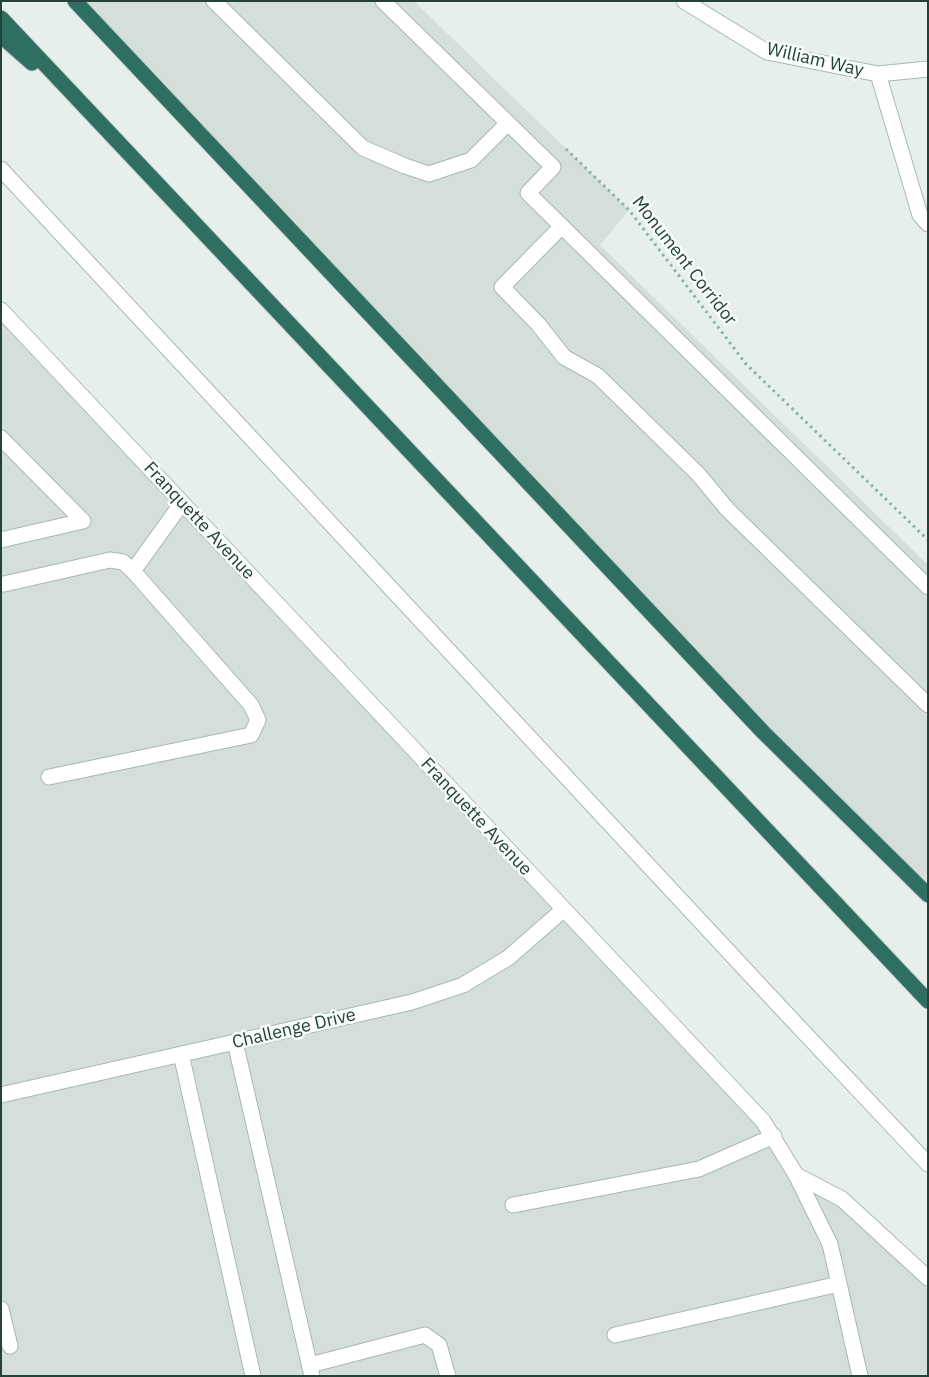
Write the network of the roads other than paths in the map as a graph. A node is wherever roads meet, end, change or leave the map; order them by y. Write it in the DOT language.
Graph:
graph roads {
  1 [pos="75,1"];
  2 [pos="83,1"];
  3 [pos="214,1"];
  4 [pos="383,1"];
  5 [pos="684,1"];
  6 [pos="1,18"];
  7 [pos="1,36"];
  8 [pos="928,69"];
  9 [pos="878,74"];
  10 [pos="156,87"];
  11 [pos="508,123"];
  12 [pos="111,134"];
  13 [pos="1,168"];
  14 [pos="928,224"];
  15 [pos="562,226"];
  16 [pos="1,310"];
  17 [pos="1,438"];
  18 [pos="182,503"];
  19 [pos="1,540"];
  20 [pos="133,571"];
  21 [pos="4,584"];
  22 [pos="928,587"];
  23 [pos="928,705"];
  24 [pos="48,777"];
  25 [pos="928,895"];
  26 [pos="564,910"];
  27 [pos="928,1001"];
  28 [pos="235,1042"];
  29 [pos="181,1054"];
  30 [pos="1,1095"];
  31 [pos="774,1136"];
  32 [pos="928,1164"];
  33 [pos="796,1176"];
  34 [pos="513,1205"];
  35 [pos="928,1278"];
  36 [pos="839,1284"];
  37 [pos="1,1310"];
  38 [pos="615,1335"];
  39 [pos="10,1346"];
  40 [pos="311,1370"];
  41 [pos="253,1376"];
  42 [pos="448,1376"];
  43 [pos="860,1376"];
  1 -- 10 [label="highway"];
  2 -- 10 [label="highway"];
  3 -- 11 [label="street"];
  4 -- 11 [label="street"];
  5 -- 9 [label="street, William Way"];
  6 -- 12 [label="highway"];
  7 -- 12 [label="highway"];
  8 -- 9 [label="street, William Way"];
  9 -- 14 [label="street"];
  10 -- 25 [label="highway"];
  11 -- 15 [label="street"];
  12 -- 27 [label="highway"];
  13 -- 32 [label="street"];
  15 -- 22 [label="street"];
  15 -- 23 [label="street"];
  16 -- 18 [label="street, Franquette Avenue"];
  17 -- 19 [label="street"];
  18 -- 20 [label="street"];
  18 -- 26 [label="street, Franquette Avenue"];
  20 -- 21 [label="street"];
  20 -- 24 [label="street"];
  26 -- 28 [label="street, Challenge Drive"];
  26 -- 31 [label="street, Franquette Avenue"];
  28 -- 29 [label="street, Challenge Drive"];
  28 -- 40 [label="street"];
  29 -- 30 [label="street, Challenge Drive"];
  29 -- 41 [label="street"];
  31 -- 33 [label="street, Franquette Avenue"];
  31 -- 34 [label="street"];
  33 -- 35 [label="street"];
  33 -- 36 [label="street, Franquette Avenue"];
  36 -- 38 [label="street"];
  36 -- 43 [label="street, Franquette Avenue"];
  37 -- 39 [label="street"];
  40 -- 42 [label="street"];
}
